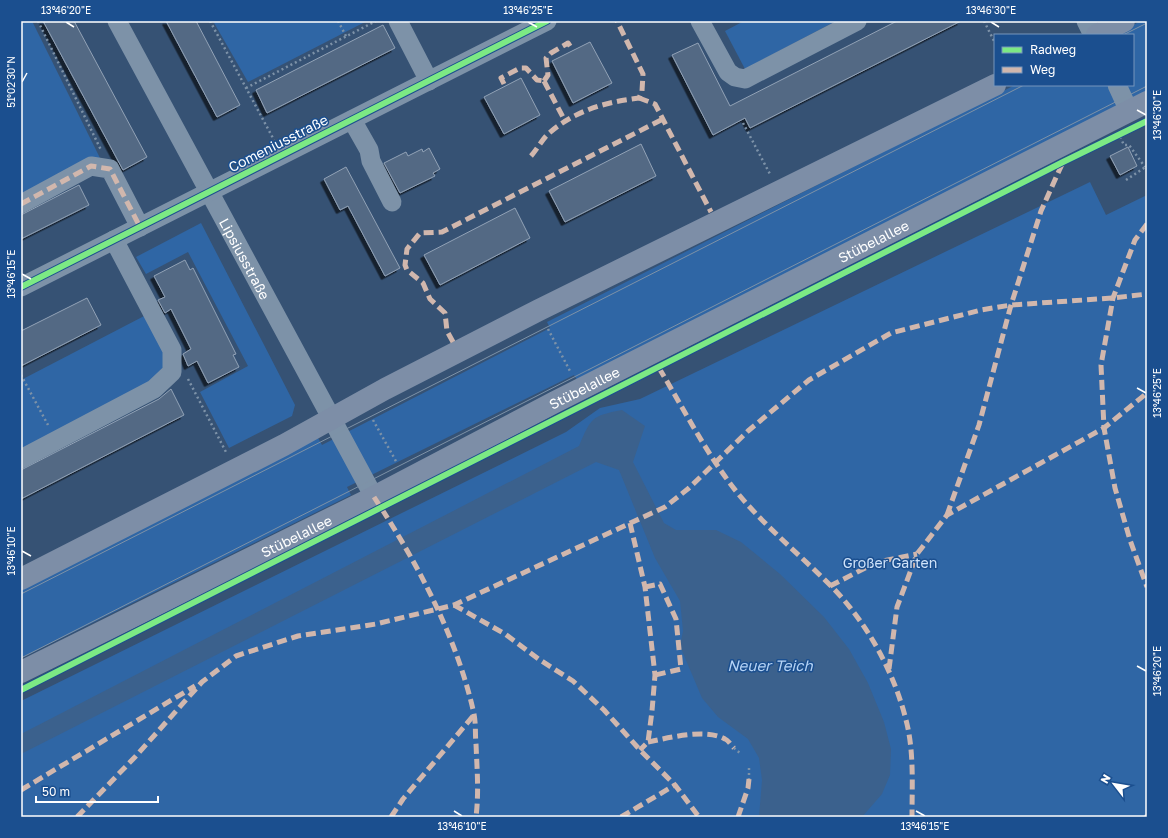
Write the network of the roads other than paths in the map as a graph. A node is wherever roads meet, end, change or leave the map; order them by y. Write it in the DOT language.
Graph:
graph roads {
  1 [pos="117,21"];
  2 [pos="398,21"];
  3 [pos="547,21"];
  4 [pos="700,21"];
  5 [pos="857,21"];
  6 [pos="1086,21"];
  7 [pos="1124,21"];
  8 [pos="1092,34"];
  9 [pos="1099,34"];
  10 [pos="429,81"];
  11 [pos="994,85"];
  12 [pos="1118,86"];
  13 [pos="1138,107"];
  14 [pos="352,120"];
  15 [pos="208,193"];
  16 [pos="392,202"];
  17 [pos="21,204"];
  18 [pos="140,227"];
  19 [pos="114,240"];
  20 [pos="21,287"];
  21 [pos="331,418"];
  22 [pos="21,459"];
  23 [pos="374,497"];
  24 [pos="21,579"];
  25 [pos="21,672"];
  1 -- 15 [label="street, Lipsiusstraße"];
  2 -- 10 [label="street"];
  3 -- 10 [label="street, Comeniusstraße"];
  4 -- 5 [label="street"];
  6 -- 8 [label="street"];
  7 -- 9 [label="main road"];
  10 -- 14 [label="street, Comeniusstraße"];
  11 -- 21 [label="main road"];
  12 -- 13 [label="street"];
  13 -- 23 [label="main road, Stübelallee"];
  14 -- 15 [label="street, Comeniusstraße"];
  14 -- 16 [label="street"];
  15 -- 18 [label="street, Comeniusstraße"];
  15 -- 21 [label="street, Lipsiusstraße"];
  17 -- 18 [label="street"];
  18 -- 19 [label="street, Comeniusstraße"];
  19 -- 20 [label="street, Comeniusstraße"];
  19 -- 22 [label="street"];
  21 -- 23 [label="street, Lipsiusstraße"];
  21 -- 24 [label="main road"];
  23 -- 25 [label="main road, Stübelallee"];
}
